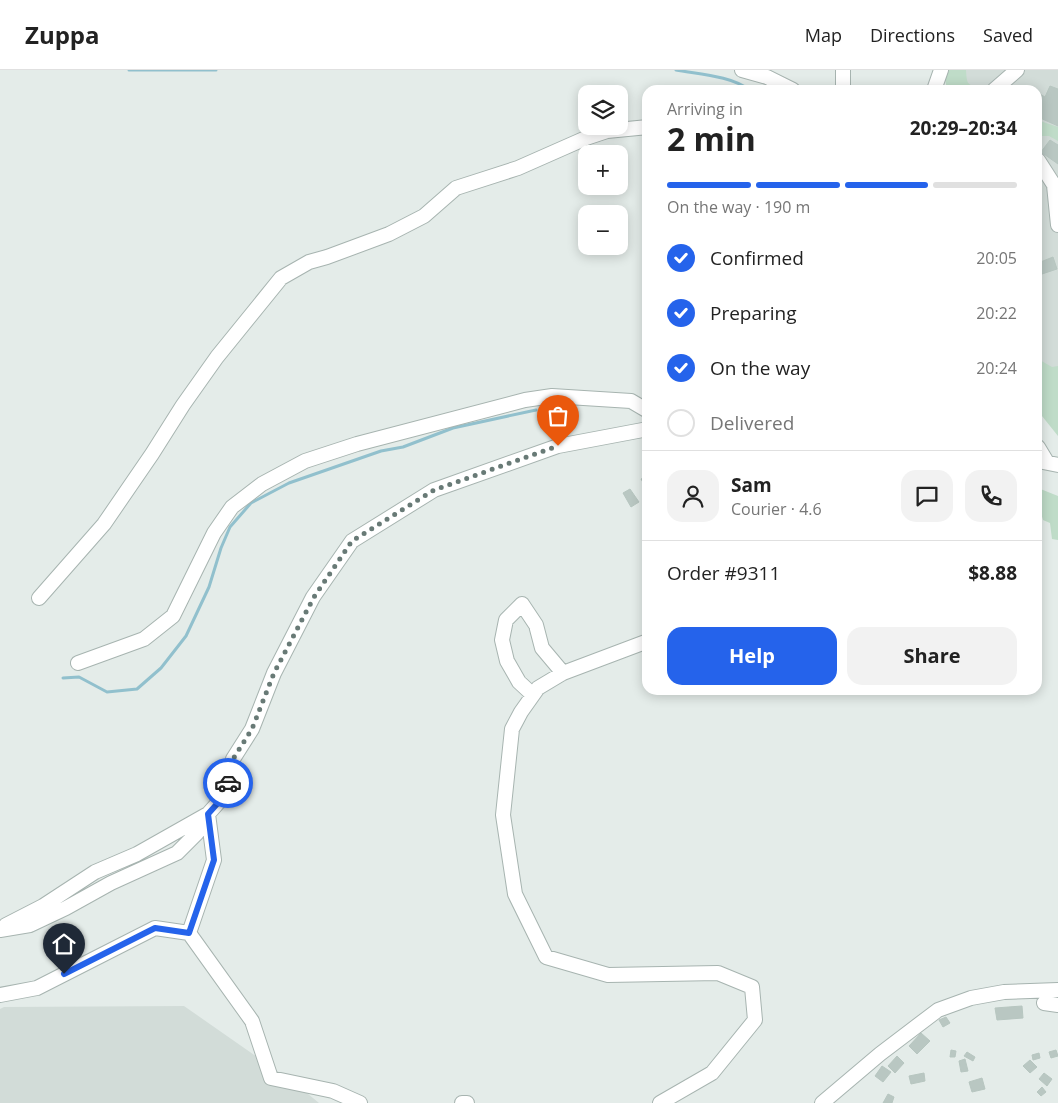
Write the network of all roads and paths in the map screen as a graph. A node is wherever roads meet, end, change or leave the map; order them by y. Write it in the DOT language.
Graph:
graph roads {
  1 [pos="742,70"];
  2 [pos="843,70"];
  3 [pos="941,70"];
  4 [pos="1017,70"];
  5 [pos="765,73"];
  6 [pos="785,85"];
  7 [pos="843,85"];
  8 [pos="936,85"];
  9 [pos="1000,85"];
  10 [pos="642,128"];
  11 [pos="1042,166"];
  12 [pos="1058,225"];
  13 [pos="642,408"];
  14 [pos="642,430"];
  15 [pos="39,598"];
  16 [pos="642,644"];
  17 [pos="78,663"];
  18 [pos="562,673"];
  19 [pos="533,695"];
  20 [pos="208,814"];
  21 [pos="0,929"];
  22 [pos="189,933"];
  23 [pos="1058,990"];
  24 [pos="0,995"];
  25 [pos="360,1103"];
  26 [pos="462,1103"];
  27 [pos="467,1103"];
  28 [pos="660,1103"];
  29 [pos="822,1103"];
  1 -- 5 [label="street"];
  2 -- 7 [label="street"];
  3 -- 8 [label="street"];
  4 -- 9 [label="street"];
  5 -- 6 [label="street"];
  10 -- 15 [label="street"];
  11 -- 12 [label="street"];
  13 -- 17 [label="street"];
  14 -- 20 [label="street"];
  16 -- 18 [label="street"];
  18 -- 19 [label="street"];
  18 -- 19 [label="street"];
  19 -- 28 [label="street"];
  20 -- 21 [label="street"];
  20 -- 22 [label="street"];
  22 -- 24 [label="street"];
  22 -- 25 [label="street"];
  23 -- 29 [label="street"];
  26 -- 27 [label="street"];
}
